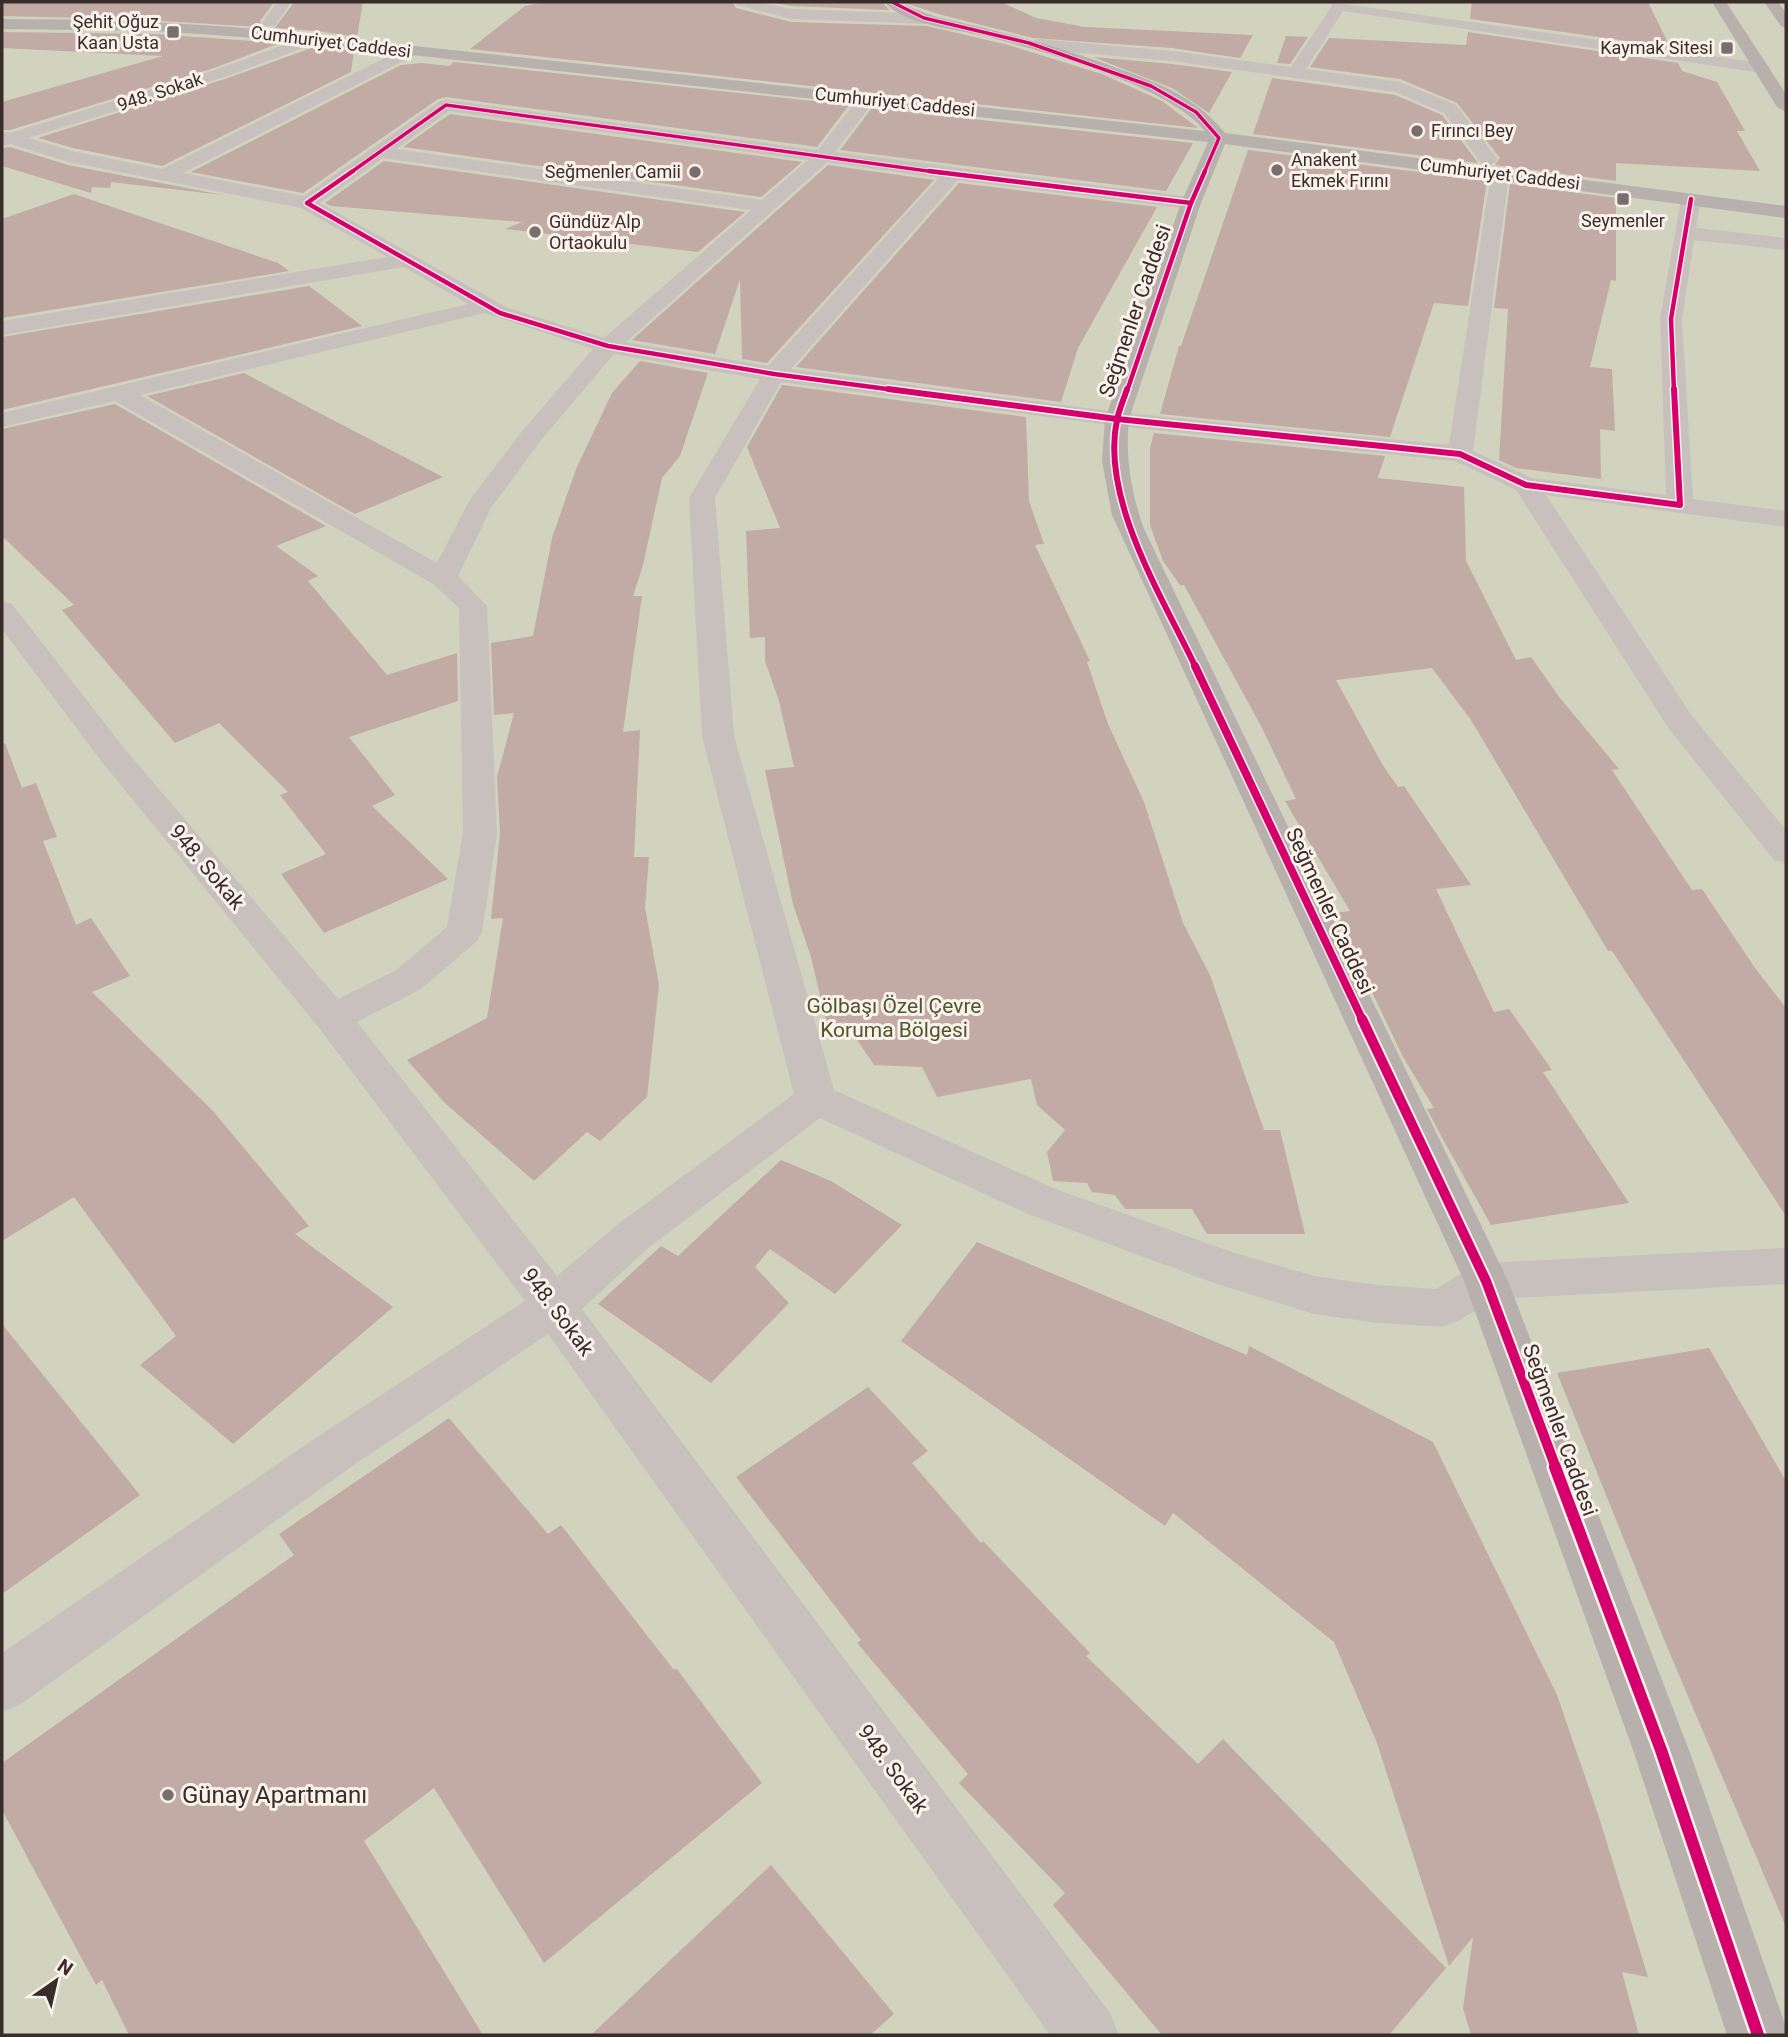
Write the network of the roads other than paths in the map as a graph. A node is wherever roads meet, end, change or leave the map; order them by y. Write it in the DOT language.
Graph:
graph roads {
  1 [pos="284,2"];
  2 [pos="742,2"];
  3 [pos="892,2"];
  4 [pos="1719,2"];
  5 [pos="1772,2"];
  6 [pos="1338,4"];
  7 [pos="37,9"];
  8 [pos="76,9"];
  9 [pos="156,10"];
  10 [pos="2,11"];
  11 [pos="181,16"];
  12 [pos="930,19"];
  13 [pos="55,22"];
  14 [pos="270,23"];
  15 [pos="1786,23"];
  16 [pos="7,30"];
  17 [pos="401,33"];
  18 [pos="316,38"];
  19 [pos="1037,44"];
  20 [pos="409,52"];
  21 [pos="1762,68"];
  22 [pos="1296,72"];
  23 [pos="936,90"];
  24 [pos="867,99"];
  25 [pos="1786,107"];
  26 [pos="1215,131"];
  27 [pos="5,138"];
  28 [pos="379,152"];
  29 [pos="822,157"];
  30 [pos="1495,167"];
  31 [pos="953,174"];
  32 [pos="164,175"];
  33 [pos="1779,193"];
  34 [pos="1691,199"];
  35 [pos="307,203"];
  36 [pos="1191,203"];
  37 [pos="766,206"];
  38 [pos="1786,212"];
  39 [pos="1686,233"];
  40 [pos="1786,244"];
  41 [pos="406,260"];
  42 [pos="488,306"];
  43 [pos="2,328"];
  44 [pos="608,346"];
  45 [pos="775,374"];
  46 [pos="121,394"];
  47 [pos="1117,419"];
  48 [pos="2,420"];
  49 [pos="1460,454"];
  50 [pos="1526,485"];
  51 [pos="1680,505"];
  52 [pos="1786,519"];
  53 [pos="443,578"];
  54 [pos="2,610"];
  55 [pos="1786,852"];
  56 [pos="333,1018"];
  57 [pos="816,1099"];
  58 [pos="1786,1266"];
  59 [pos="1486,1281"];
  60 [pos="554,1306"];
  61 [pos="2,1685"];
  62 [pos="1088,2035"];
  63 [pos="1758,2035"];
  1 -- 14 [label="street"];
  2 -- 12 [label="street"];
  3 -- 12 [label="main road"];
  4 -- 21 [label="main road"];
  5 -- 15 [label="main road"];
  6 -- 21 [label="street"];
  6 -- 22 [label="street"];
  7 -- 8 [label="main road, Cumhuriyet Caddesi"];
  7 -- 10 [label="main road, Cumhuriyet Caddesi"];
  7 -- 16 [label="main road"];
  8 -- 11 [label="main road, Cumhuriyet Caddesi"];
  8 -- 13 [label="main road"];
  9 -- 11 [label="main road"];
  11 -- 14 [label="main road, Cumhuriyet Caddesi"];
  12 -- 19 [label="main road"];
  13 -- 16 [label="main road"];
  13 -- 18 [label="main road, Cumhuriyet Caddesi"];
  14 -- 17 [label="main road, Cumhuriyet Caddesi"];
  18 -- 20 [label="main road, Cumhuriyet Caddesi"];
  18 -- 27 [label="street, 948. Sokak"];
  19 -- 22 [label="street"];
  19 -- 26 [label="main road"];
  20 -- 24 [label="main road, Cumhuriyet Caddesi"];
  20 -- 32 [label="street"];
  21 -- 25 [label="main road"];
  22 -- 30 [label="street"];
  23 -- 26 [label="main road, Cumhuriyet Caddesi"];
  24 -- 26 [label="main road, Cumhuriyet Caddesi"];
  24 -- 29 [label="street"];
  26 -- 30 [label="main road, Cumhuriyet Caddesi"];
  26 -- 36 [label="main road, Seğmenler Caddesi"];
  27 -- 32 [label="street"];
  28 -- 29 [label="street"];
  28 -- 35 [label="street"];
  28 -- 37 [label="street"];
  29 -- 31 [label="street"];
  29 -- 37 [label="street"];
  30 -- 33 [label="main road, Cumhuriyet Caddesi"];
  30 -- 34 [label="main road, Cumhuriyet Caddesi"];
  30 -- 49 [label="street"];
  31 -- 36 [label="street"];
  31 -- 45 [label="street"];
  32 -- 35 [label="street"];
  34 -- 38 [label="main road, Cumhuriyet Caddesi"];
  34 -- 39 [label="street"];
  35 -- 41 [label="street"];
  36 -- 47 [label="main road, Seğmenler Caddesi"];
  37 -- 44 [label="street"];
  39 -- 40 [label="street"];
  39 -- 51 [label="street"];
  41 -- 42 [label="street"];
  41 -- 43 [label="street"];
  42 -- 44 [label="street"];
  42 -- 46 [label="street"];
  44 -- 45 [label="street"];
  44 -- 53 [label="street"];
  45 -- 47 [label="street"];
  45 -- 57 [label="street"];
  46 -- 48 [label="street"];
  46 -- 53 [label="street"];
  47 -- 49 [label="street"];
  47 -- 59 [label="main road, Seğmenler Caddesi"];
  49 -- 50 [label="street"];
  50 -- 51 [label="street"];
  50 -- 55 [label="street"];
  51 -- 52 [label="street"];
  53 -- 56 [label="street"];
  54 -- 56 [label="street, 948. Sokak"];
  56 -- 60 [label="street, 948. Sokak"];
  57 -- 59 [label="street"];
  57 -- 60 [label="street"];
  58 -- 59 [label="street"];
  59 -- 63 [label="main road, Seğmenler Caddesi"];
  60 -- 61 [label="street"];
  60 -- 62 [label="street, 948. Sokak"];
}
